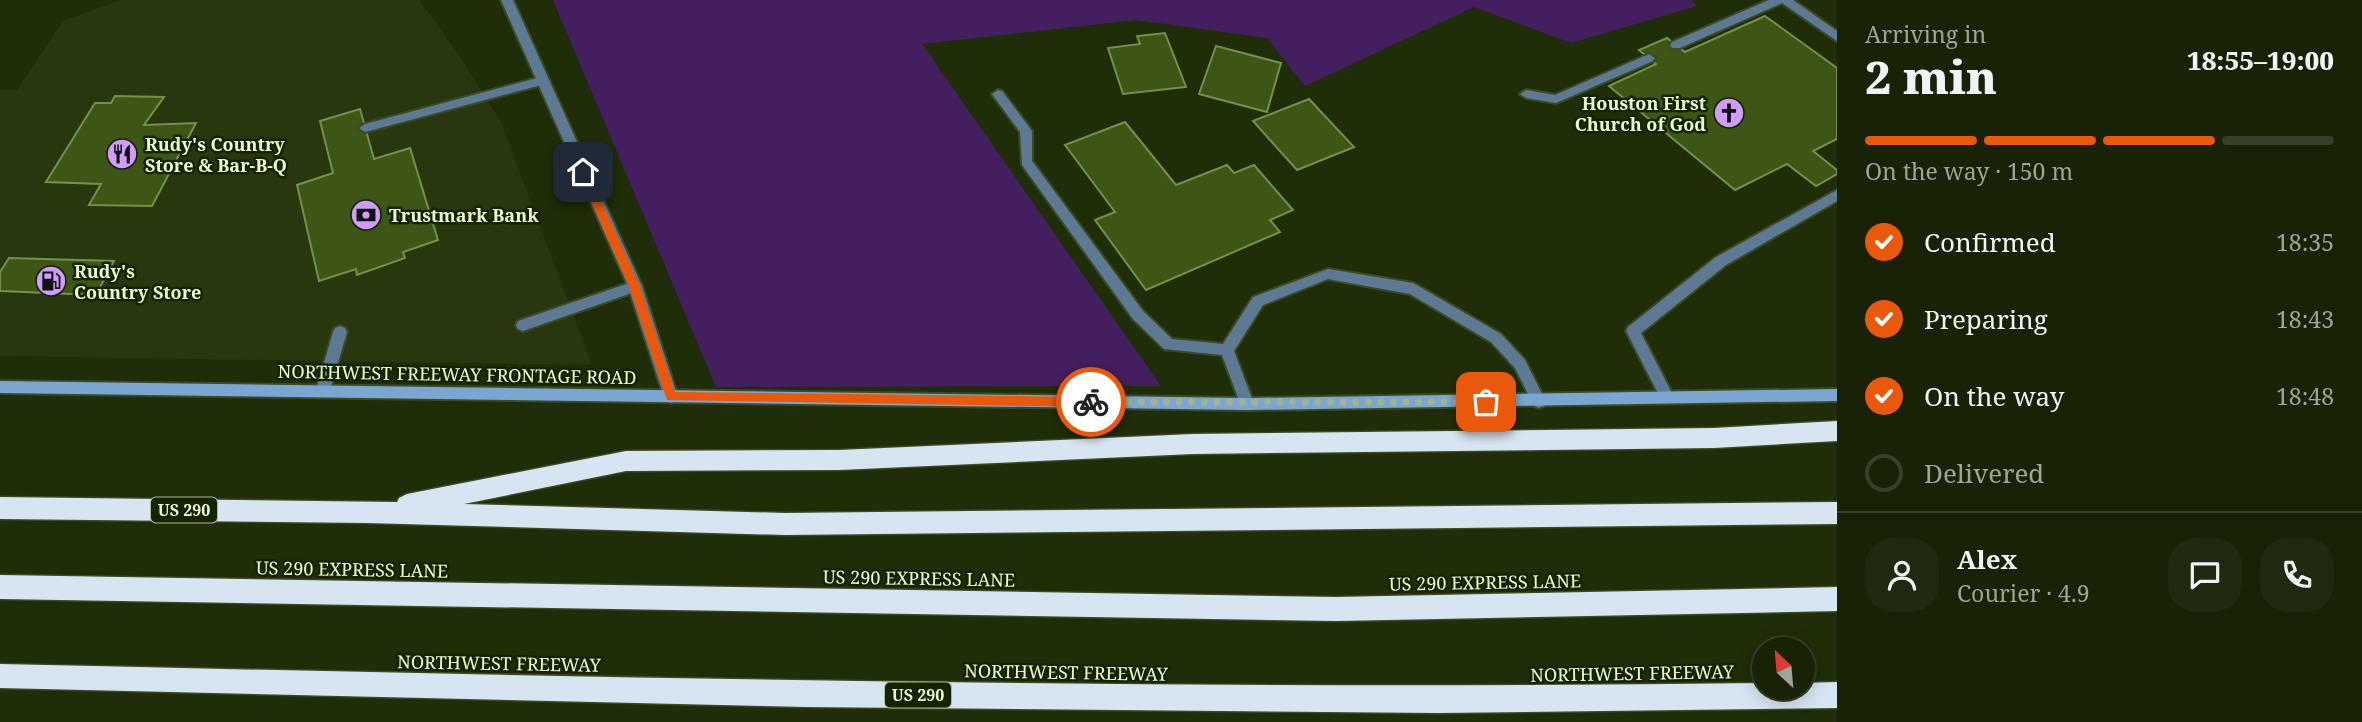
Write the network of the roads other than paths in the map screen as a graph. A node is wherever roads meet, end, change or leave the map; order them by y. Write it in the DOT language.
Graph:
graph roads {
  1 [pos="506,0"];
  2 [pos="1779,0"];
  3 [pos="1785,0"];
  4 [pos="1837,37"];
  5 [pos="1676,45"];
  6 [pos="1649,58"];
  7 [pos="541,81"];
  8 [pos="998,94"];
  9 [pos="1525,94"];
  10 [pos="365,128"];
  11 [pos="1837,195"];
  12 [pos="635,286"];
  13 [pos="523,325"];
  14 [pos="340,332"];
  15 [pos="1227,350"];
  16 [pos="0,387"];
  17 [pos="323,390"];
  18 [pos="1837,395"];
  19 [pos="671,397"];
  20 [pos="1667,397"];
  21 [pos="1539,401"];
  22 [pos="1247,404"];
  23 [pos="1837,431"];
  24 [pos="0,508"];
  25 [pos="367,512"];
  26 [pos="1837,513"];
  27 [pos="0,587"];
  28 [pos="1837,599"];
  29 [pos="0,677"];
  30 [pos="1837,695"];
  1 -- 7 [label="street"];
  2 -- 5 [label="street"];
  3 -- 4 [label="street"];
  6 -- 9 [label="street"];
  7 -- 10 [label="street"];
  7 -- 12 [label="street"];
  8 -- 15 [label="street"];
  11 -- 20 [label="street"];
  12 -- 13 [label="street"];
  12 -- 19 [label="street"];
  14 -- 17 [label="street"];
  15 -- 21 [label="street"];
  15 -- 22 [label="street"];
  16 -- 17 [label="main road, NORTHWEST FREEWAY FRONTAGE ROAD"];
  17 -- 19 [label="main road, NORTHWEST FREEWAY FRONTAGE ROAD"];
  18 -- 20 [label="main road, NORTHWEST FREEWAY FRONTAGE ROAD"];
  19 -- 22 [label="main road, NORTHWEST FREEWAY FRONTAGE ROAD"];
  20 -- 21 [label="main road, NORTHWEST FREEWAY FRONTAGE ROAD"];
  21 -- 22 [label="main road, NORTHWEST FREEWAY FRONTAGE ROAD"];
  23 -- 25 [label="highway"];
  24 -- 25 [label="highway, US 290"];
  25 -- 26 [label="highway, US 290"];
  27 -- 28 [label="highway, US 290 EXPRESS LANE"];
  29 -- 30 [label="highway, NORTHWEST FREEWAY / US 290"];
}
